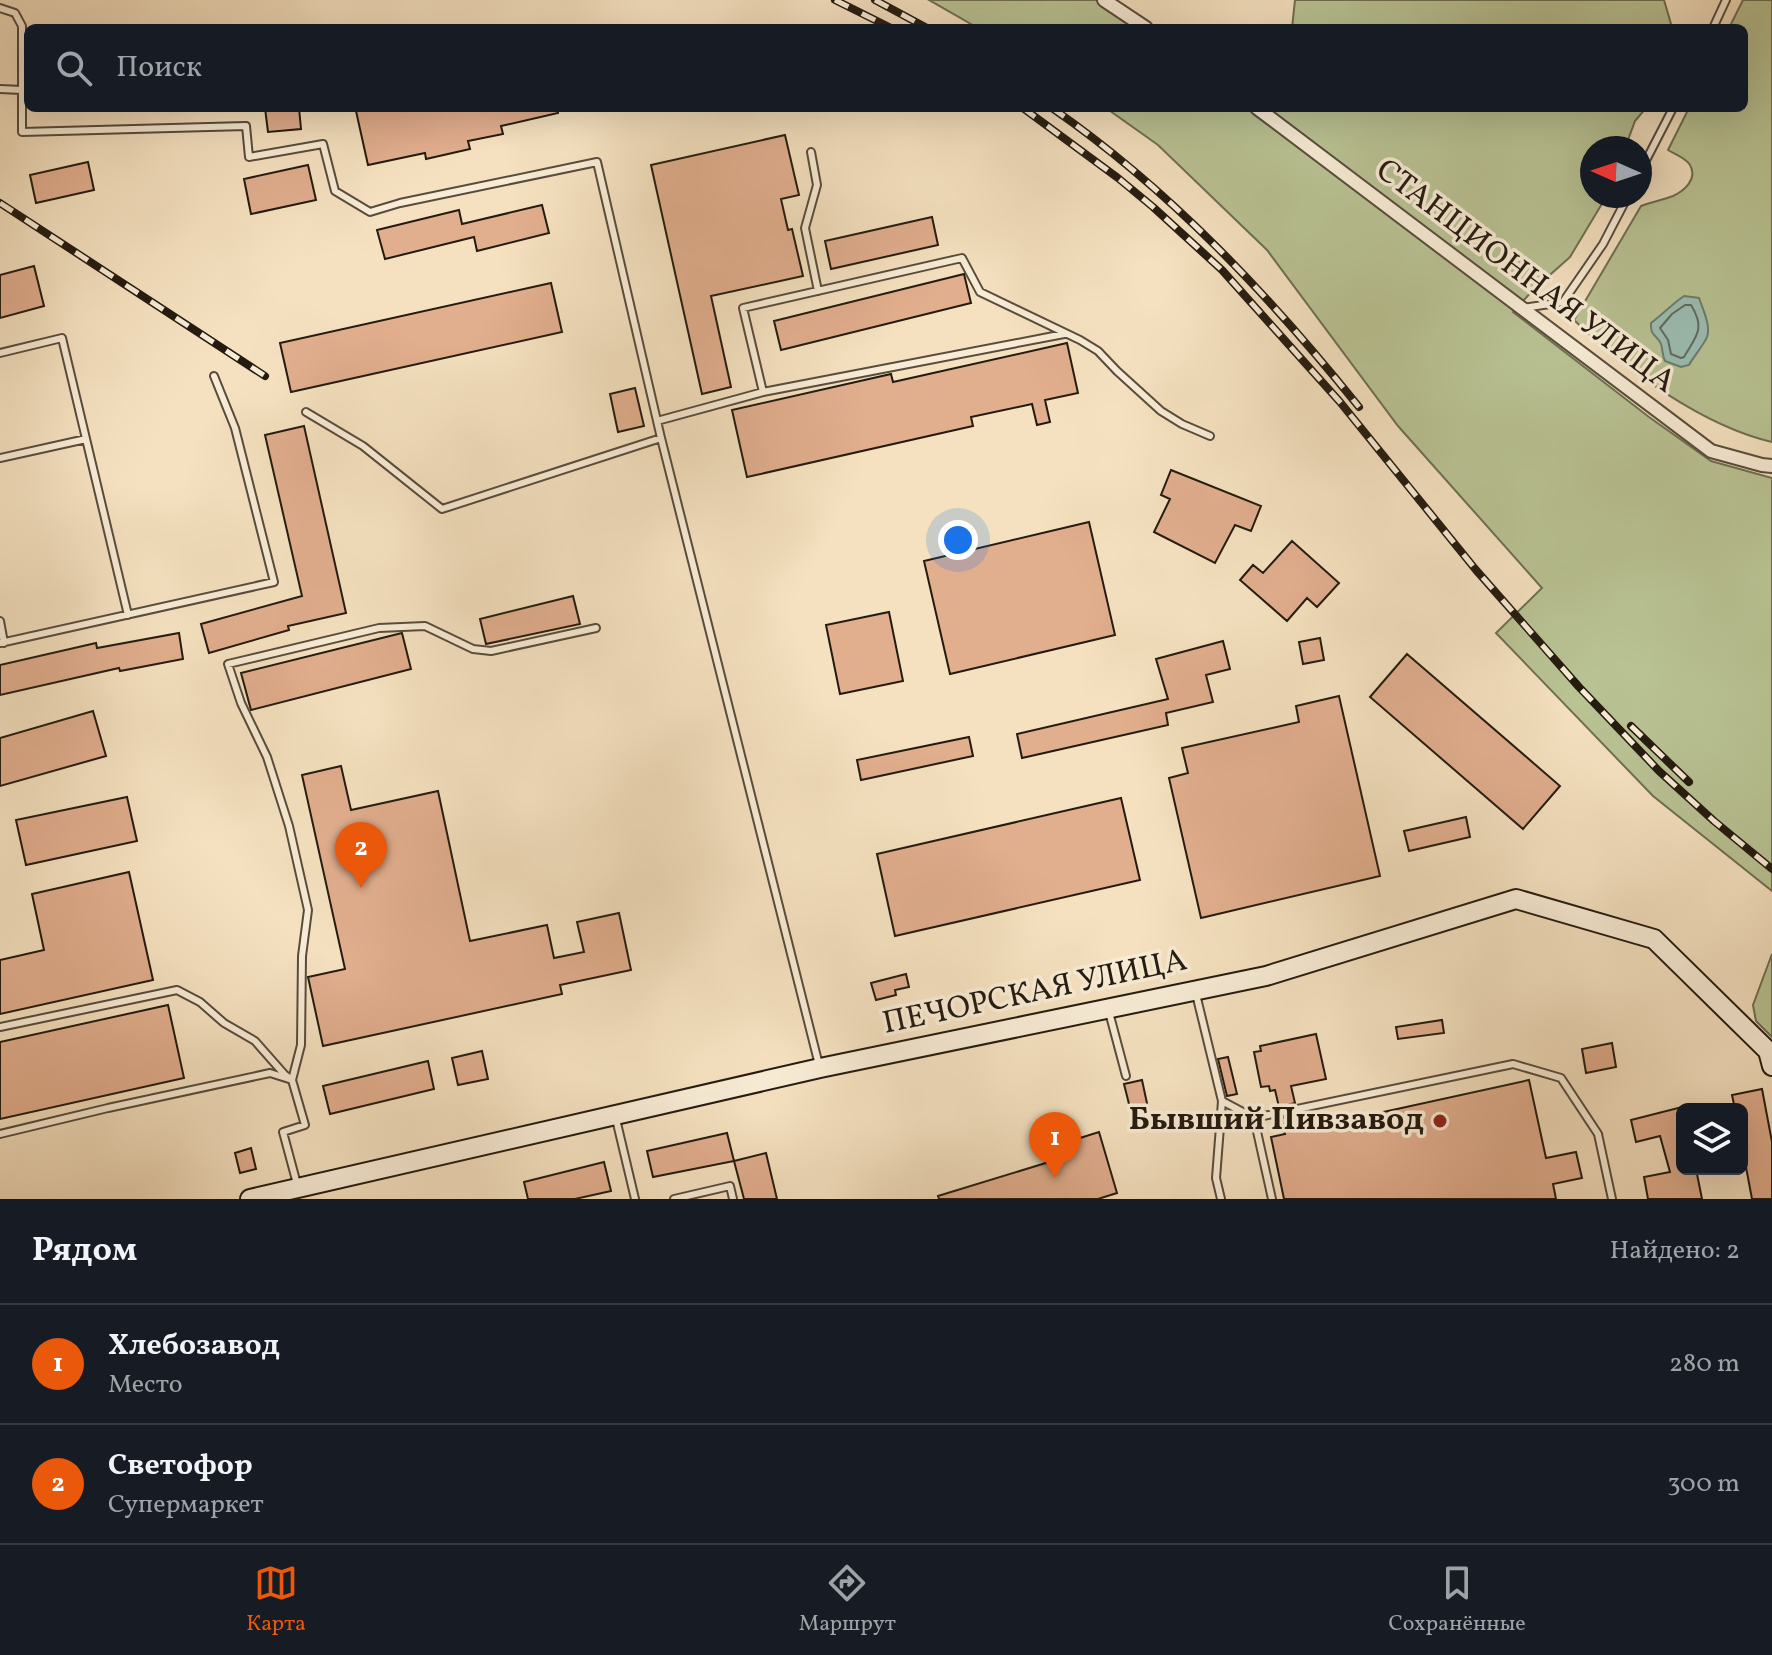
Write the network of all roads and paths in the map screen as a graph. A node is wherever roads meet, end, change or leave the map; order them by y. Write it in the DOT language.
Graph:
graph roads {
  1 [pos="1104,0"];
  2 [pos="1726,0"];
  3 [pos="0,8"];
  4 [pos="1140,24"];
  5 [pos="1715,24"];
  6 [pos="0,89"];
  7 [pos="22,90"];
  8 [pos="1262,112"];
  9 [pos="1671,112"];
  10 [pos="1652,149"];
  11 [pos="811,152"];
  12 [pos="1622,208"];
  13 [pos="818,291"];
  14 [pos="1523,308"];
  15 [pos="1066,334"];
  16 [pos="0,353"];
  17 [pos="214,376"];
  18 [pos="763,392"];
  19 [pos="306,412"];
  20 [pos="657,421"];
  21 [pos="1210,436"];
  22 [pos="661,438"];
  23 [pos="86,439"];
  24 [pos="0,458"];
  25 [pos="1772,466"];
  26 [pos="128,615"];
  27 [pos="0,621"];
  28 [pos="596,628"];
  29 [pos="2,643"];
  30 [pos="1196,991"];
  31 [pos="1108,1009"];
  32 [pos="0,1027"];
  33 [pos="1772,1066"];
  34 [pos="820,1068"];
  35 [pos="1126,1076"];
  36 [pos="292,1080"];
  37 [pos="1222,1101"];
  38 [pos="615,1115"];
  39 [pos="1254,1118"];
  40 [pos="0,1134"];
  41 [pos="298,1188"];
  42 [pos="319,1191"];
  43 [pos="250,1199"];
  44 [pos="635,1199"];
  45 [pos="674,1199"];
  46 [pos="733,1199"];
  47 [pos="1221,1199"];
  48 [pos="1272,1199"];
  49 [pos="1612,1199"];
  1 -- 4 [label="street"];
  2 -- 5 [label="lane"];
  3 -- 7 [label="lane"];
  6 -- 7 [label="lane"];
  7 -- 20 [label="lane"];
  8 -- 14 [label="street, СТАНЦИОННАЯ УЛИЦА"];
  9 -- 10 [label="lane"];
  11 -- 13 [label="lane"];
  12 -- 14 [label="lane"];
  13 -- 15 [label="lane"];
  13 -- 18 [label="lane"];
  14 -- 25 [label="street, СТАНЦИОННАЯ УЛИЦА"];
  15 -- 18 [label="lane"];
  15 -- 21 [label="lane"];
  16 -- 23 [label="lane"];
  17 -- 26 [label="lane"];
  18 -- 20 [label="lane"];
  19 -- 22 [label="lane"];
  20 -- 22 [label="lane"];
  22 -- 34 [label="lane"];
  23 -- 24 [label="lane"];
  23 -- 26 [label="lane"];
  26 -- 29 [label="lane"];
  27 -- 29 [label="lane"];
  28 -- 36 [label="lane"];
  30 -- 31 [label="street, ПЕЧОРСКАЯ УЛИЦА"];
  30 -- 33 [label="street, ПЕЧОРСКАЯ УЛИЦА"];
  30 -- 37 [label="lane"];
  31 -- 34 [label="street, ПЕЧОРСКАЯ УЛИЦА"];
  31 -- 35 [label="lane"];
  32 -- 36 [label="lane"];
  34 -- 38 [label="street, ПЕЧОРСКАЯ УЛИЦА"];
  36 -- 40 [label="lane"];
  36 -- 41 [label="lane"];
  37 -- 39 [label="lane"];
  37 -- 47 [label="lane"];
  38 -- 42 [label="street, ПЕЧОРСКАЯ УЛИЦА"];
  38 -- 44 [label="lane"];
  39 -- 48 [label="lane"];
  39 -- 49 [label="lane"];
  41 -- 42 [label="street, ПЕЧОРСКАЯ УЛИЦА"];
  41 -- 43 [label="street, ПЕЧОРСКАЯ УЛИЦА"];
  45 -- 46 [label="lane"];
}
